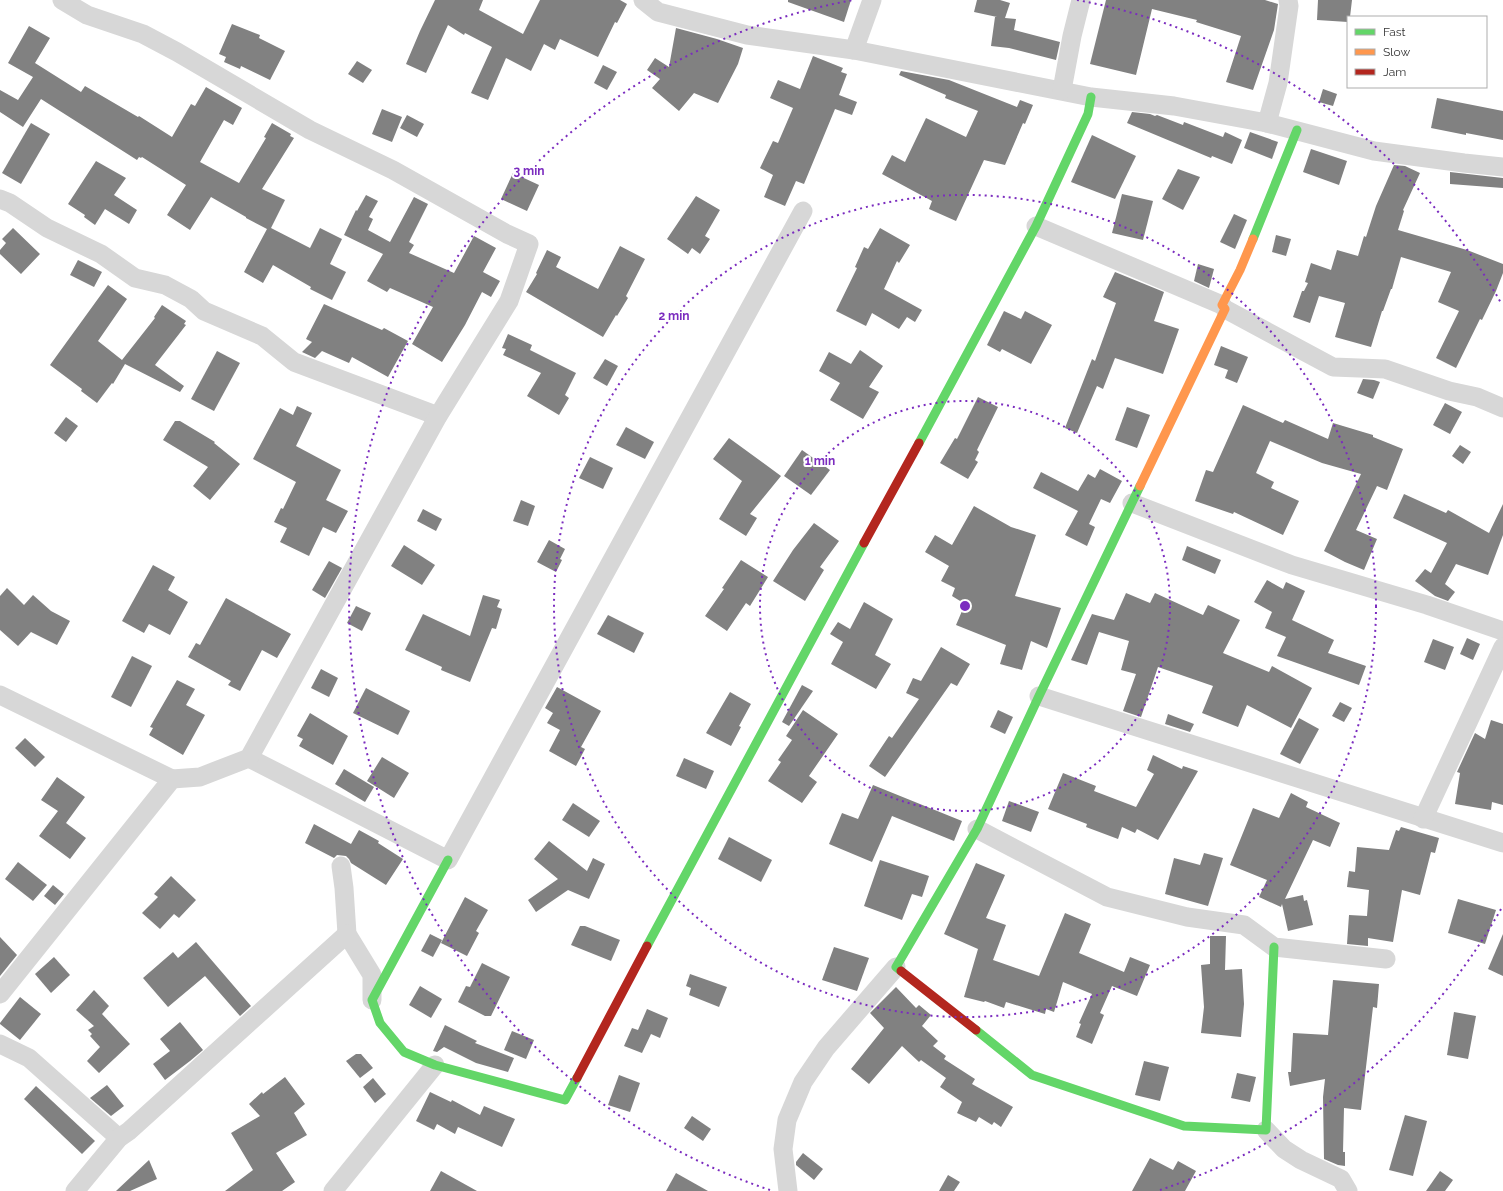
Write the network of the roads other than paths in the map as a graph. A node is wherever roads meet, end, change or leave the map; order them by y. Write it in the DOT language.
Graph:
graph roads {
  1 [pos="62,0"];
  2 [pos="643,0"];
  3 [pos="872,0"];
  4 [pos="1081,0"];
  5 [pos="1288,0"];
  6 [pos="854,50"];
  7 [pos="1062,90"];
  8 [pos="1091,97"];
  9 [pos="1267,123"];
  10 [pos="1297,130"];
  11 [pos="1503,167"];
  12 [pos="0,199"];
  13 [pos="803,211"];
  14 [pos="1036,226"];
  15 [pos="1224,307"];
  16 [pos="1503,408"];
  17 [pos="438,416"];
  18 [pos="1132,503"];
  19 [pos="1503,631"];
  20 [pos="1503,647"];
  21 [pos="1039,696"];
  22 [pos="3,703"];
  23 [pos="250,758"];
  24 [pos="172,779"];
  25 [pos="1424,818"];
  26 [pos="977,829"];
  27 [pos="1503,843"];
  28 [pos="448,860"];
  29 [pos="341,866"];
  30 [pos="347,934"];
  31 [pos="1274,947"];
  32 [pos="1386,959"];
  33 [pos="896,967"];
  34 [pos="0,994"];
  35 [pos="372,1000"];
  36 [pos="0,1044"];
  37 [pos="435,1065"];
  38 [pos="1266,1130"];
  39 [pos="119,1138"];
  40 [pos="75,1191"];
  41 [pos="333,1191"];
  42 [pos="788,1191"];
  43 [pos="1348,1191"];
  1 -- 17 [label="street"];
  2 -- 6 [label="street"];
  3 -- 6 [label="street"];
  4 -- 7 [label="street"];
  5 -- 9 [label="street"];
  6 -- 7 [label="street"];
  7 -- 8 [label="street"];
  8 -- 9 [label="street"];
  8 -- 14 [label="street"];
  9 -- 10 [label="street"];
  10 -- 11 [label="street"];
  10 -- 15 [label="street"];
  12 -- 17 [label="street"];
  13 -- 28 [label="street"];
  14 -- 15 [label="street"];
  14 -- 37 [label="street"];
  15 -- 16 [label="street"];
  15 -- 18 [label="street"];
  17 -- 23 [label="street"];
  18 -- 19 [label="street"];
  18 -- 21 [label="street"];
  20 -- 25 [label="street"];
  21 -- 25 [label="street"];
  21 -- 26 [label="street"];
  22 -- 24 [label="street"];
  23 -- 24 [label="street"];
  23 -- 28 [label="street"];
  24 -- 34 [label="street"];
  25 -- 27 [label="street"];
  26 -- 31 [label="street"];
  26 -- 33 [label="street"];
  28 -- 35 [label="street"];
  29 -- 30 [label="street"];
  30 -- 35 [label="street"];
  30 -- 39 [label="street"];
  31 -- 32 [label="street"];
  31 -- 38 [label="street"];
  33 -- 38 [label="street"];
  33 -- 42 [label="street"];
  35 -- 37 [label="street"];
  36 -- 39 [label="street"];
  37 -- 41 [label="street"];
  38 -- 43 [label="street"];
  39 -- 40 [label="street"];
}
